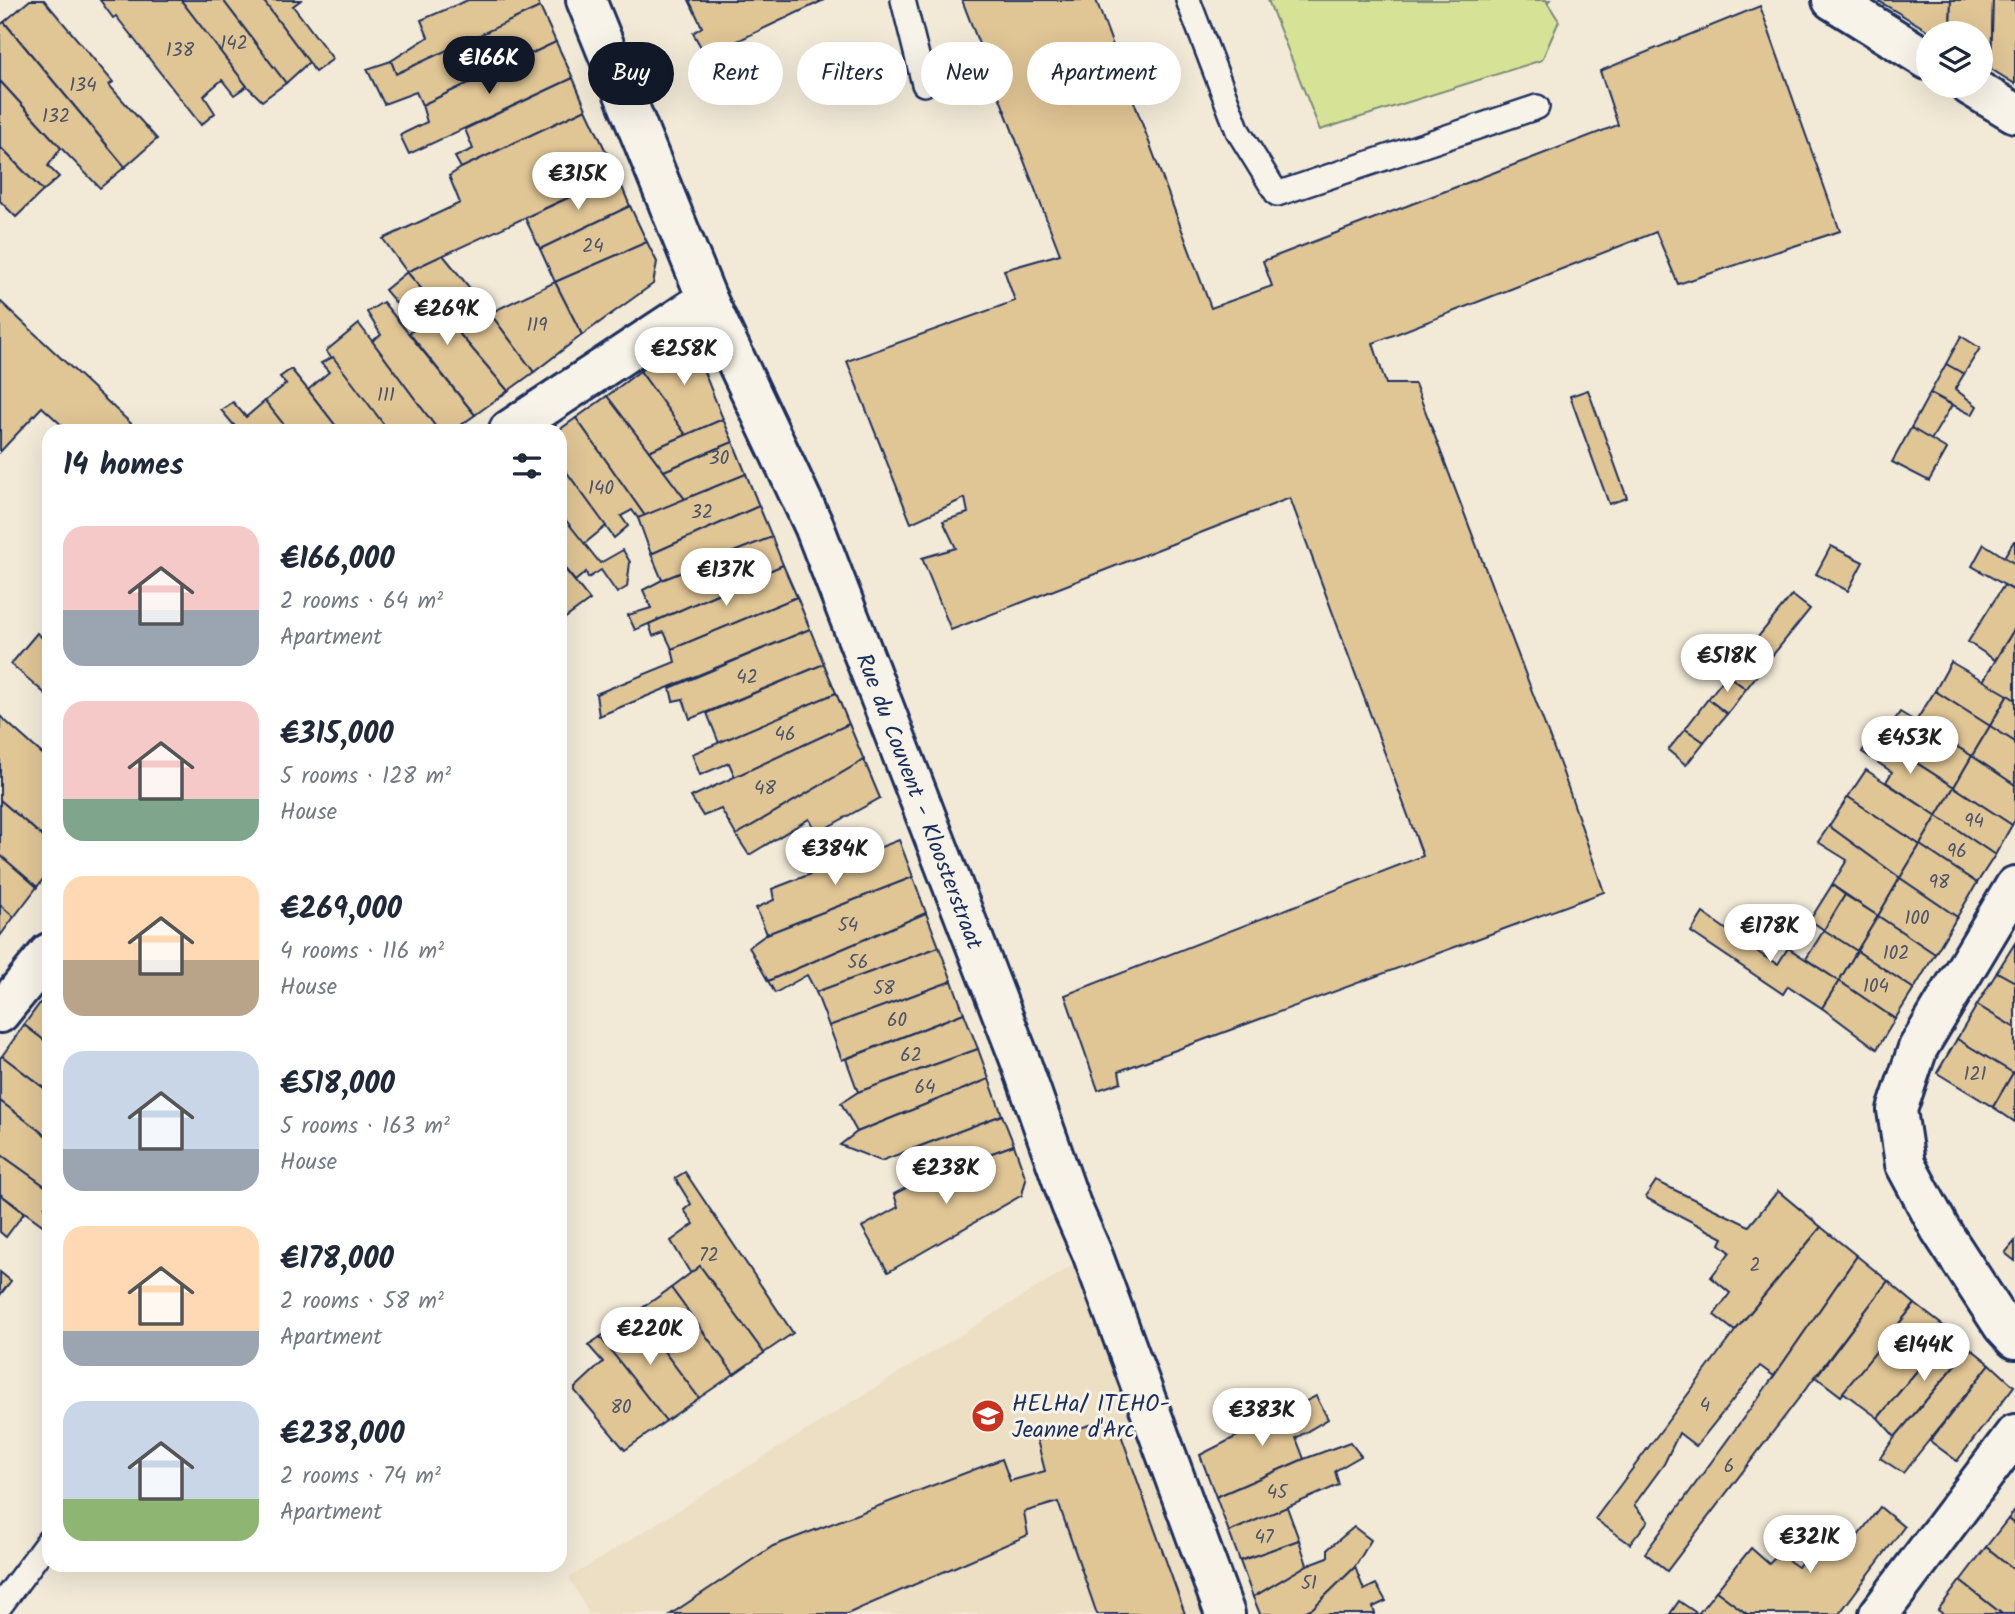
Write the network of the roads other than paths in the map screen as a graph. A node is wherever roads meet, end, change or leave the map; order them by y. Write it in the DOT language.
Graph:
graph roads {
  1 [pos="586,0"];
  2 [pos="903,0"];
  3 [pos="1188,0"];
  4 [pos="1832,0"];
  5 [pos="1916,52"];
  6 [pos="921,69"];
  7 [pos="1990,98"];
  8 [pos="1537,107"];
  9 [pos="2015,113"];
  10 [pos="707,299"];
  11 [pos="518,424"];
  12 [pos="2015,886"];
  13 [pos="42,962"];
  14 [pos="0,1013"];
  15 [pos="2015,1339"];
  16 [pos="2015,1434"];
  17 [pos="42,1549"];
  18 [pos="0,1606"];
  19 [pos="1225,1614"];
  20 [pos="1879,1614"];
  1 -- 10 [label="street, Rue du Couvent - Kloosterstraat"];
  2 -- 6 [label="lane"];
  3 -- 8 [label="lane"];
  4 -- 5 [label="street"];
  7 -- 9 [label="street"];
  10 -- 11 [label="street"];
  10 -- 19 [label="street, Rue du Couvent - Kloosterstraat"];
  12 -- 15 [label="street"];
  13 -- 14 [label="street"];
  16 -- 20 [label="street"];
  17 -- 18 [label="lane"];
}
